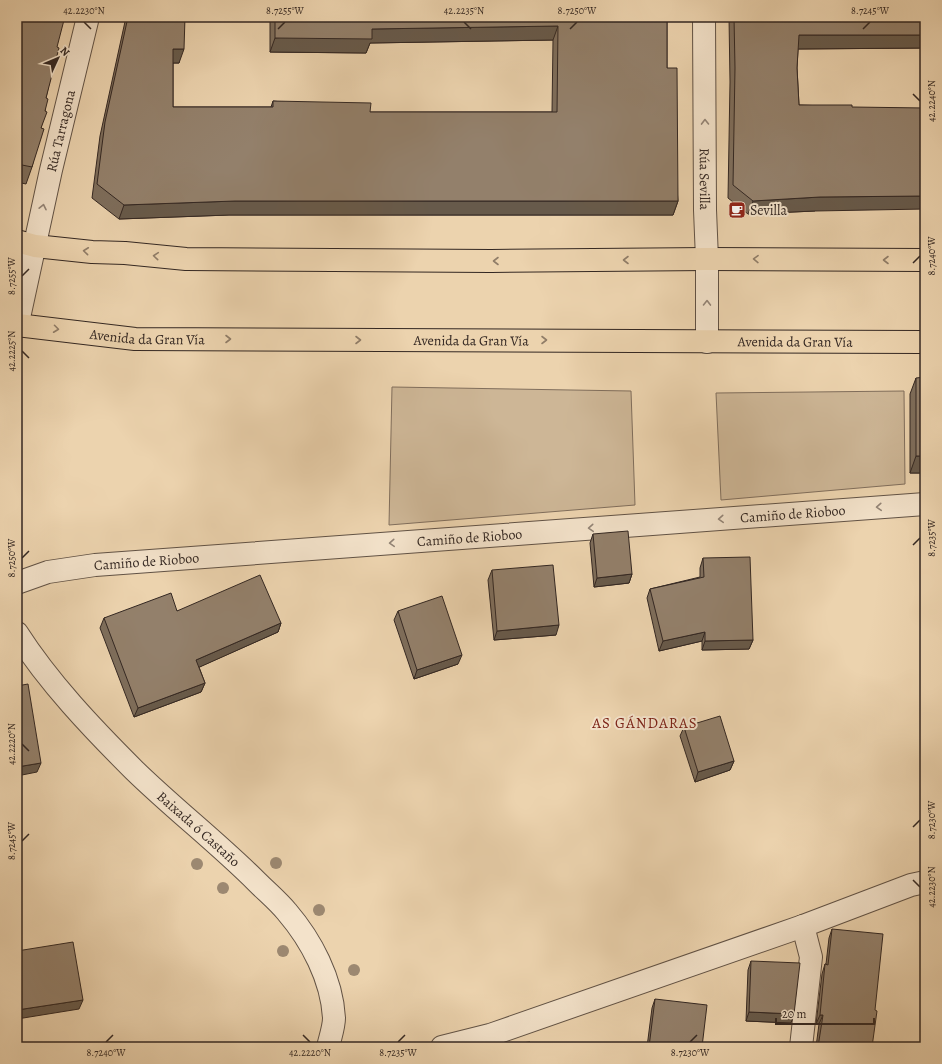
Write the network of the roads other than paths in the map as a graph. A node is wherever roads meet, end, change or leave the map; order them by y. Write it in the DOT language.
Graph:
graph roads {
  1 [pos="88,17"];
  2 [pos="704,17"];
  3 [pos="26,243"];
  4 [pos="707,259"];
  5 [pos="925,260"];
  6 [pos="17,325"];
  7 [pos="706,342"];
  8 [pos="925,342"];
  9 [pos="925,504"];
  10 [pos="17,583"];
  11 [pos="17,633"];
  12 [pos="925,882"];
  13 [pos="803,926"];
  14 [pos="328,1047"];
  15 [pos="442,1047"];
  16 [pos="801,1047"];
  3 -- 1 [label="street, Rúa Tarragona, one-way"];
  4 -- 2 [label="street, Rúa Sevilla, one-way"];
  4 -- 3 [label="main road, one-way"];
  3 -- 6 [label="street, Avenida da Gran Vía"];
  5 -- 4 [label="main road, one-way"];
  7 -- 4 [label="street, Rúa Sevilla, one-way"];
  6 -- 7 [label="main road, Avenida da Gran Vía, one-way"];
  7 -- 8 [label="main road, Avenida da Gran Vía"];
  9 -- 10 [label="street, Camiño de Rioboo, one-way"];
  11 -- 14 [label="street, Baixada ó Castaño"];
  12 -- 13 [label="street"];
  13 -- 15 [label="street"];
  13 -- 16 [label="street"];
}
